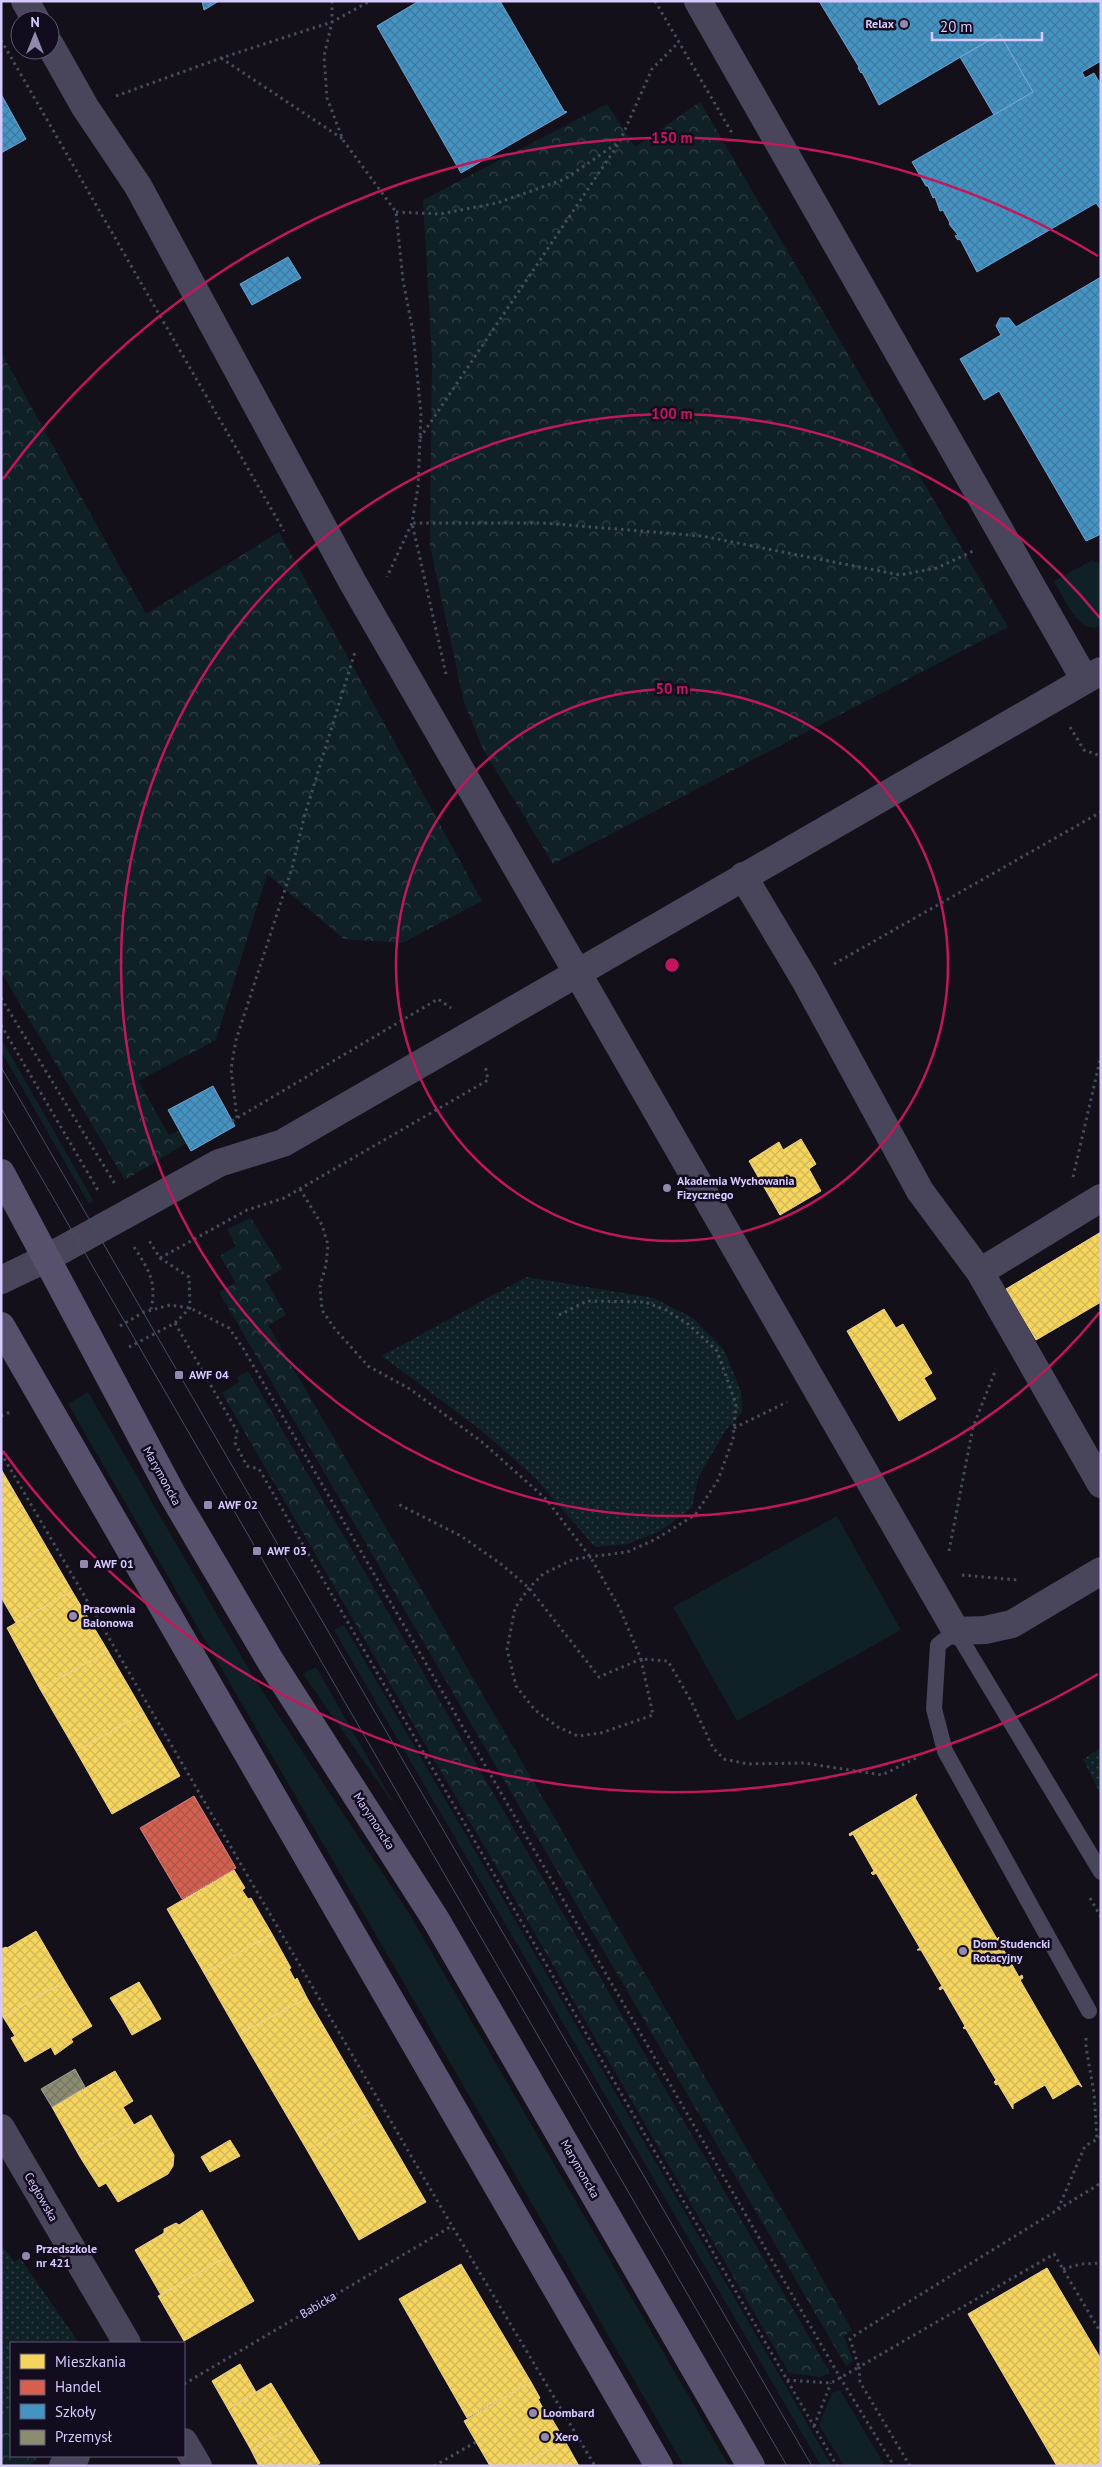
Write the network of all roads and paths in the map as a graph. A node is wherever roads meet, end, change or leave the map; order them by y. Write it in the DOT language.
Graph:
graph roads {
  1 [pos="370,1"];
  2 [pos="656,1"];
  3 [pos="698,1"];
  4 [pos="679,42"];
  5 [pos="221,58"];
  6 [pos="58,60"];
  7 [pos="85,107"];
  8 [pos="734,137"];
  9 [pos="343,140"];
  10 [pos="619,143"];
  11 [pos="396,212"];
  12 [pos="420,438"];
  13 [pos="412,523"];
  14 [pos="970,542"];
  15 [pos="1093,676"];
  16 [pos="1053,698"];
  17 [pos="1101,756"];
  18 [pos="1101,812"];
  19 [pos="743,876"];
  20 [pos="577,973"];
  21 [pos="805,980"];
  22 [pos="1,998"];
  23 [pos="455,1012"];
  24 [pos="1,1025"];
  25 [pos="1101,1056"];
  26 [pos="483,1059"];
  27 [pos="232,1121"];
  28 [pos="1,1174"];
  29 [pos="300,1189"];
  30 [pos="101,1196"];
  31 [pos="1101,1198"];
  32 [pos="131,1212"];
  33 [pos="1063,1221"];
  34 [pos="139,1254"];
  35 [pos="47,1258"];
  36 [pos="160,1258"];
  37 [pos="980,1272"];
  38 [pos="1,1280"];
  39 [pos="190,1308"];
  40 [pos="151,1309"];
  41 [pos="144,1312"];
  42 [pos="559,1315"];
  43 [pos="1,1326"];
  44 [pos="1012,1328"];
  45 [pos="790,1400"];
  46 [pos="734,1428"];
  47 [pos="1,1453"];
  48 [pos="1101,1484"];
  49 [pos="398,1504"];
  50 [pos="592,1558"];
  51 [pos="933,1572"];
  52 [pos="1101,1572"];
  53 [pos="529,1588"];
  54 [pos="1063,1594"];
  55 [pos="956,1631"];
  56 [pos="641,1659"];
  57 [pos="943,1744"];
  58 [pos="1101,1872"];
  59 [pos="1086,1891"];
  60 [pos="1101,1917"];
  61 [pos="1089,2011"];
  62 [pos="1,2128"];
  63 [pos="1099,2138"];
  64 [pos="1101,2183"];
  65 [pos="1058,2210"];
  66 [pos="452,2226"];
  67 [pos="1101,2263"];
  68 [pos="1063,2269"];
  69 [pos="1101,2333"];
  70 [pos="126,2342"];
  71 [pos="859,2368"];
  72 [pos="841,2378"];
  73 [pos="787,2380"];
  74 [pos="185,2383"];
  75 [pos="831,2384"];
  76 [pos="814,2426"];
  77 [pos="476,2442"];
  78 [pos="185,2444"];
  79 [pos="75,2457"];
  80 [pos="63,2466"];
  81 [pos="198,2466"];
  82 [pos="434,2466"];
  83 [pos="595,2466"];
  84 [pos="659,2466"];
  85 [pos="751,2466"];
  86 [pos="837,2466"];
  87 [pos="894,2466"];
  88 [pos="910,2466"];
  1 -- 5 [label="path"];
  2 -- 4 [label="path"];
  3 -- 15 [label="street"];
  4 -- 8 [label="path"];
  4 -- 10 [label="path"];
  5 -- 7 [label="path"];
  5 -- 9 [label="path"];
  6 -- 7 [label="street"];
  7 -- 20 [label="street"];
  10 -- 11 [label="path"];
  10 -- 12 [label="path"];
  13 -- 14 [label="path"];
  15 -- 16 [label="street"];
  16 -- 17 [label="path"];
  16 -- 19 [label="street"];
  18 -- 21 [label="path"];
  19 -- 20 [label="street"];
  19 -- 21 [label="street"];
  20 -- 32 [label="street"];
  20 -- 51 [label="street"];
  21 -- 37 [label="street"];
  22 -- 32 [label="path"];
  23 -- 27 [label="path"];
  24 -- 30 [label="path"];
  25 -- 33 [label="path"];
  26 -- 29 [label="path"];
  28 -- 35 [label="main road, Marymoncka"];
  29 -- 36 [label="path"];
  29 -- 50 [label="path"];
  31 -- 33 [label="street"];
  32 -- 35 [label="street"];
  32 -- 36 [label="path"];
  33 -- 37 [label="street"];
  34 -- 40 [label="path"];
  35 -- 38 [label="street"];
  35 -- 85 [label="main road, Marymoncka"];
  36 -- 39 [label="path"];
  37 -- 44 [label="street"];
  39 -- 40 [label="path"];
  39 -- 72 [label="path"];
  39 -- 73 [label="path"];
  40 -- 41 [label="path"];
  42 -- 46 [label="path"];
  43 -- 84 [label="main road"];
  44 -- 48 [label="street"];
  44 -- 51 [label="path"];
  45 -- 46 [label="path"];
  46 -- 50 [label="path"];
  47 -- 66 [label="path"];
  49 -- 53 [label="path"];
  50 -- 53 [label="path"];
  50 -- 56 [label="path"];
  51 -- 54 [label="path"];
  51 -- 55 [label="street"];
  52 -- 54 [label="street"];
  53 -- 56 [label="path"];
  53 -- 56 [label="path"];
  54 -- 55 [label="street"];
  55 -- 57 [label="lane"];
  55 -- 58 [label="lane"];
  56 -- 57 [label="path"];
  57 -- 61 [label="lane"];
  59 -- 60 [label="path"];
  61 -- 63 [label="path"];
  62 -- 70 [label="street, Cegłowska"];
  63 -- 65 [label="path"];
  64 -- 65 [label="path"];
  65 -- 71 [label="path"];
  66 -- 74 [label="path, Babicka"];
  66 -- 83 [label="path"];
  67 -- 68 [label="path"];
  68 -- 69 [label="path"];
  68 -- 71 [label="path"];
  71 -- 72 [label="path"];
  71 -- 88 [label="path"];
  72 -- 75 [label="path"];
  72 -- 87 [label="path"];
  73 -- 75 [label="path"];
  73 -- 76 [label="path"];
  75 -- 76 [label="path"];
  76 -- 86 [label="path"];
  77 -- 82 [label="path"];
  78 -- 81 [label="street"];
  79 -- 80 [label="street"];
}
